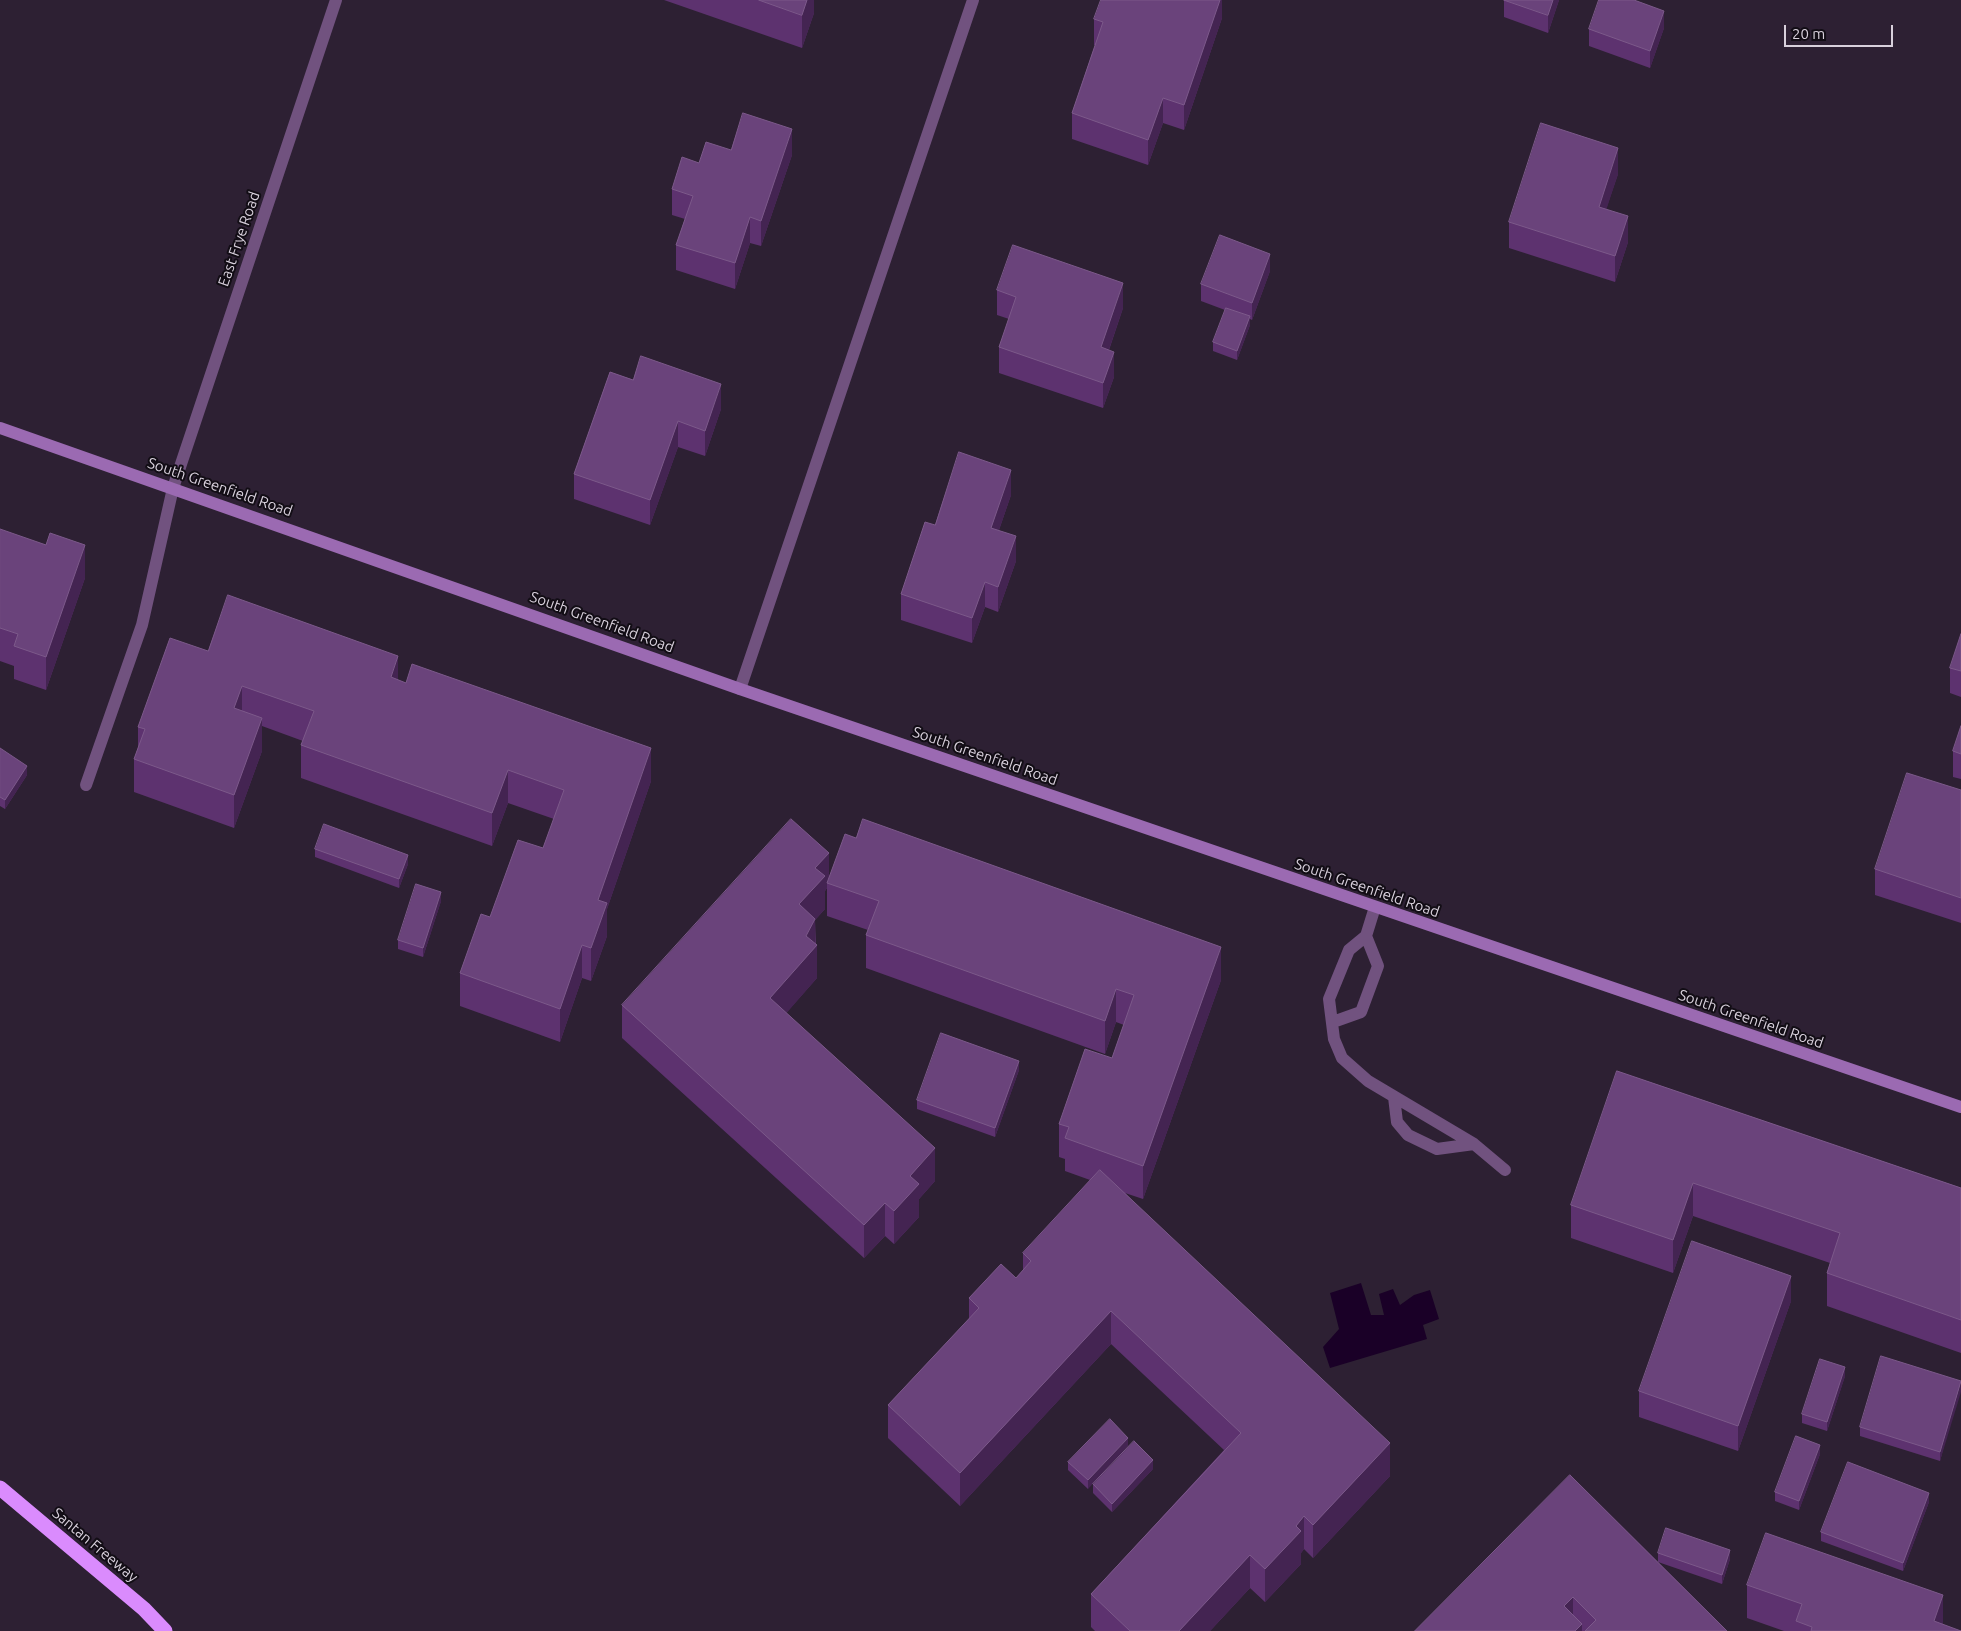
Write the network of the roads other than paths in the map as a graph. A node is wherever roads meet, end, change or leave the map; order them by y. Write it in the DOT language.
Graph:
graph roads {
  1 [pos="336,0"];
  2 [pos="973,0"];
  3 [pos="0,428"];
  4 [pos="173,488"];
  5 [pos="740,688"];
  6 [pos="86,785"];
  7 [pos="1376,907"];
  8 [pos="1366,936"];
  9 [pos="1333,1022"];
  10 [pos="1394,1097"];
  11 [pos="1961,1107"];
  12 [pos="1474,1144"];
  13 [pos="1505,1170"];
  14 [pos="0,1488"];
  15 [pos="165,1631"];
  1 -- 4 [label="street, East Frye Road"];
  2 -- 5 [label="street"];
  3 -- 4 [label="street, South Greenfield Road"];
  4 -- 5 [label="street, South Greenfield Road"];
  4 -- 6 [label="street, East Frye Road"];
  5 -- 7 [label="street, South Greenfield Road"];
  7 -- 8 [label="street"];
  7 -- 11 [label="street, South Greenfield Road"];
  8 -- 9 [label="street"];
  8 -- 9 [label="street"];
  9 -- 10 [label="street"];
  10 -- 12 [label="street"];
  10 -- 12 [label="street"];
  12 -- 13 [label="street"];
  14 -- 15 [label="highway, Santan Freeway"];
}
